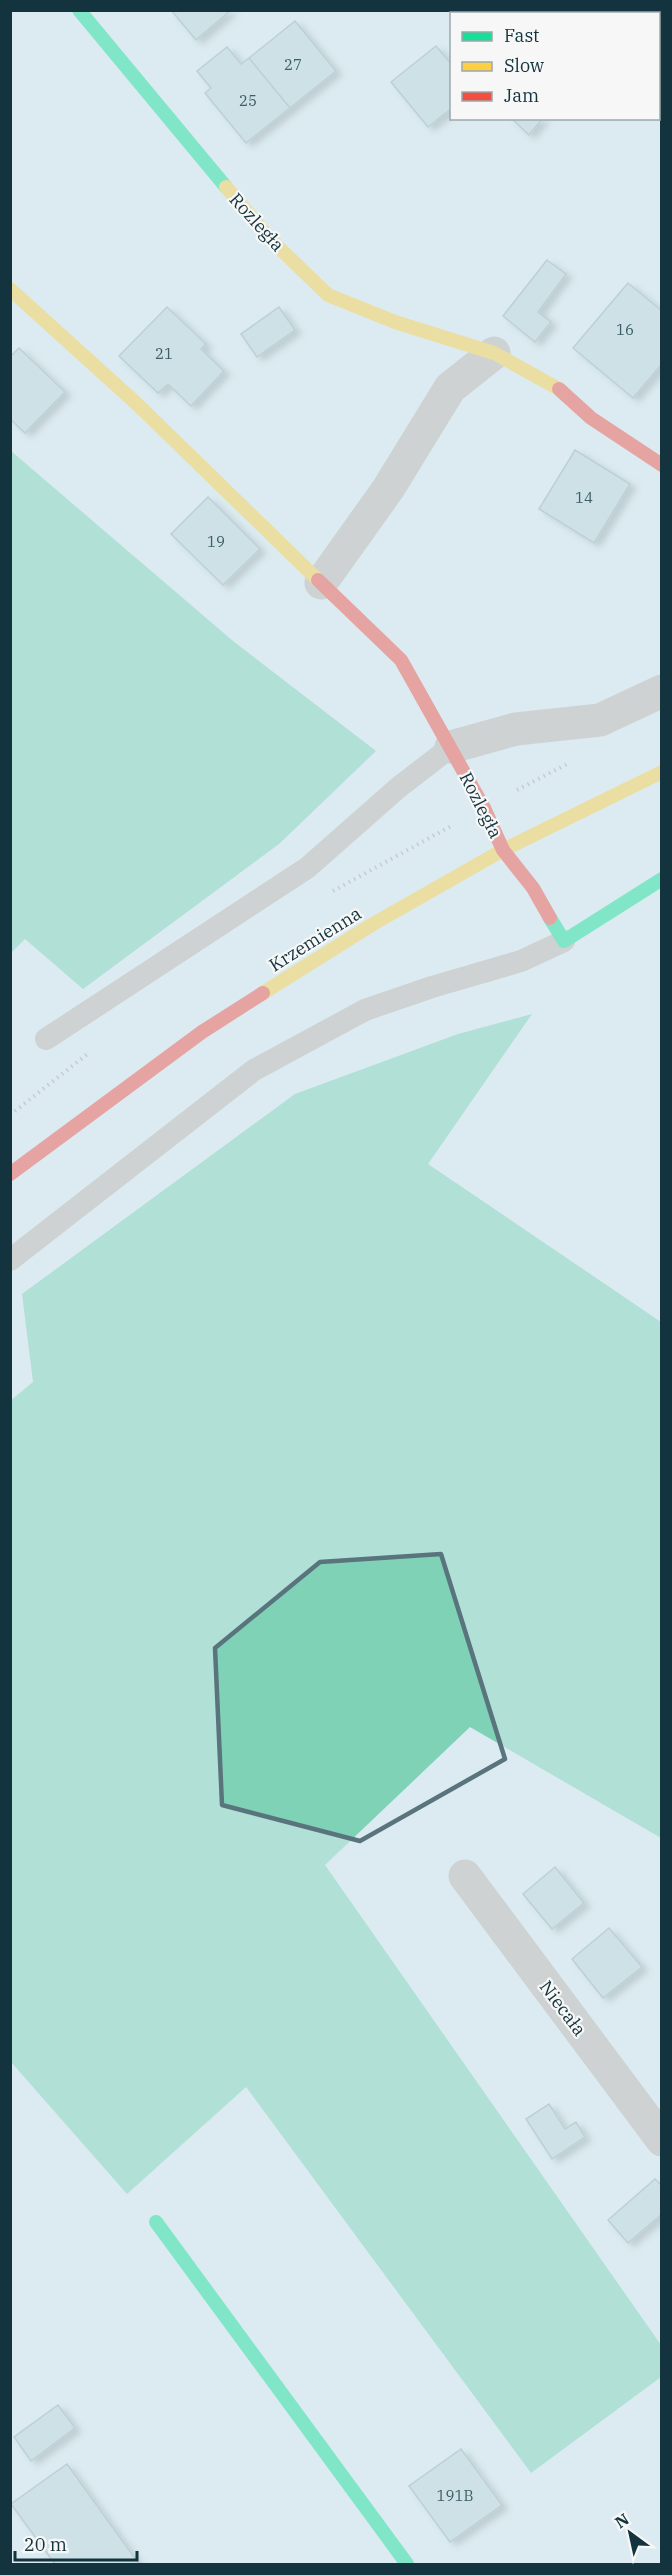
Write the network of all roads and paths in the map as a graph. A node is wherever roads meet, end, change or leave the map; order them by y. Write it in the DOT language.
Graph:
graph roads {
  1 [pos="79,10"];
  2 [pos="10,289"];
  3 [pos="494,353"];
  4 [pos="662,465"];
  5 [pos="321,583"];
  6 [pos="662,690"];
  7 [pos="451,747"];
  8 [pos="570,762"];
  9 [pos="662,772"];
  10 [pos="484,808"];
  11 [pos="503,850"];
  12 [pos="662,879"];
  13 [pos="332,892"];
  14 [pos="564,941"];
  15 [pos="46,1039"];
  16 [pos="91,1052"];
  17 [pos="10,1115"];
  18 [pos="10,1174"];
  19 [pos="10,1260"];
  20 [pos="465,1876"];
  21 [pos="662,2140"];
  22 [pos="156,2222"];
  23 [pos="407,2565"];
  1 -- 3 [label="street, Rozległa"];
  2 -- 5 [label="street, Rozległa"];
  3 -- 4 [label="street, Rozległa"];
  3 -- 5 [label="street"];
  5 -- 7 [label="street, Rozległa"];
  6 -- 7 [label="street"];
  7 -- 10 [label="street, Rozległa"];
  7 -- 15 [label="lane"];
  8 -- 10 [label="path"];
  9 -- 11 [label="street, Krzemienna"];
  10 -- 11 [label="street, Rozległa"];
  10 -- 13 [label="path"];
  11 -- 14 [label="street, Rozległa"];
  11 -- 18 [label="street, Krzemienna"];
  12 -- 14 [label="street"];
  14 -- 19 [label="lane"];
  16 -- 17 [label="path"];
  20 -- 21 [label="street, Niecała"];
  22 -- 23 [label="street"];
}
